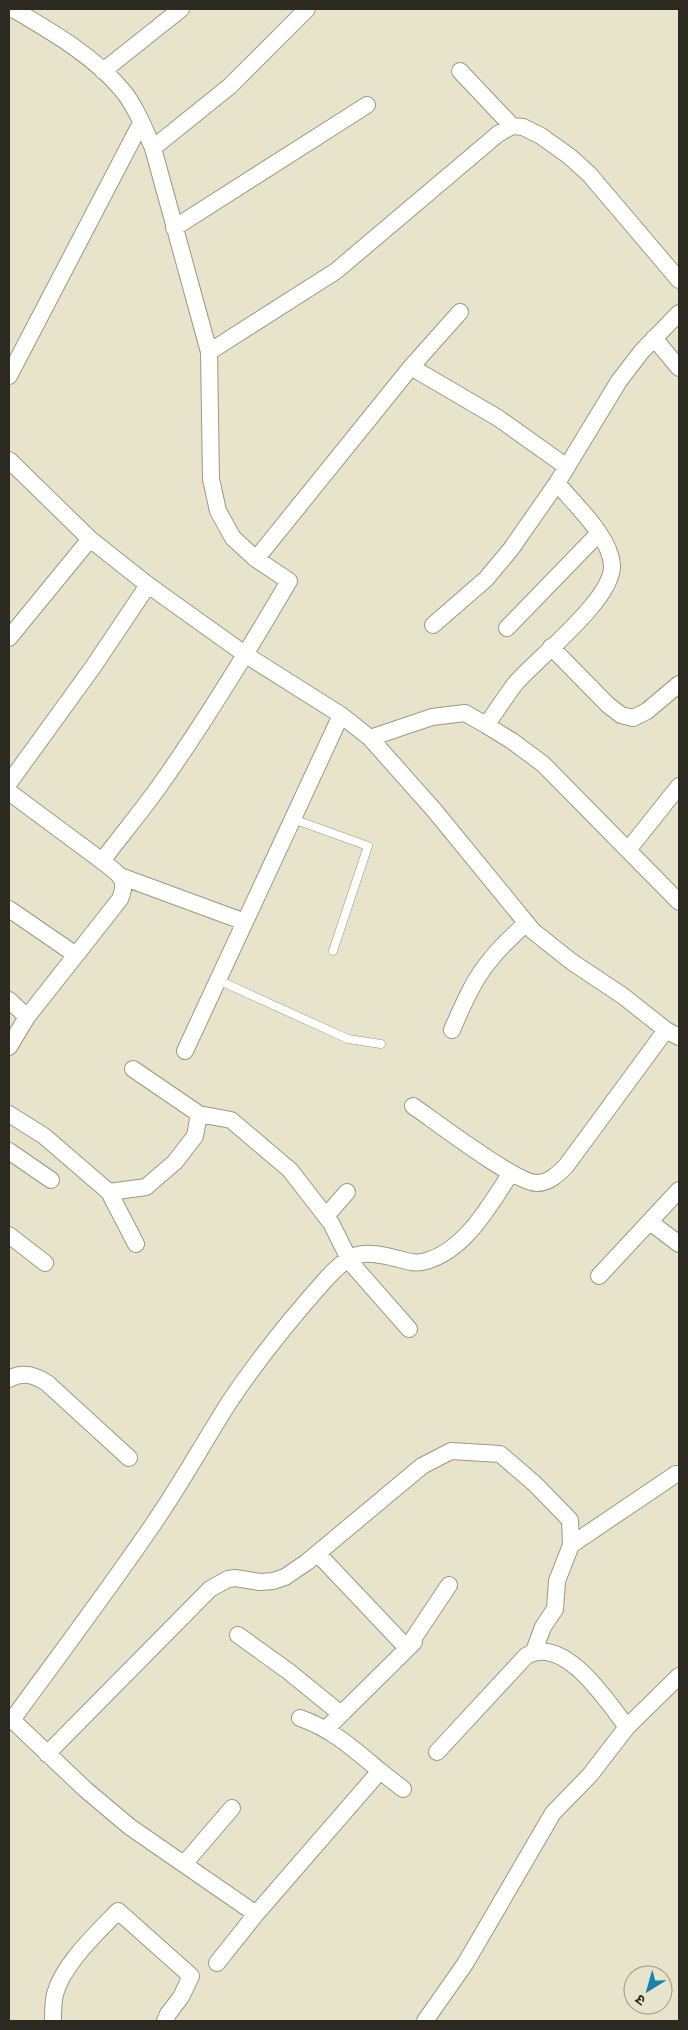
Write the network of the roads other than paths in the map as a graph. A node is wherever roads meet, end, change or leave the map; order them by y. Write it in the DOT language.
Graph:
graph roads {
  1 [pos="13,9"];
  2 [pos="180,9"];
  3 [pos="307,9"];
  4 [pos="103,71"];
  5 [pos="460,71"];
  6 [pos="367,105"];
  7 [pos="141,123"];
  8 [pos="512,126"];
  9 [pos="153,148"];
  10 [pos="174,228"];
  11 [pos="679,280"];
  12 [pos="460,312"];
  13 [pos="679,313"];
  14 [pos="654,338"];
  15 [pos="209,352"];
  16 [pos="411,367"];
  17 [pos="679,368"];
  18 [pos="9,376"];
  19 [pos="9,460"];
  20 [pos="567,467"];
  21 [pos="558,483"];
  22 [pos="599,533"];
  23 [pos="90,539"];
  24 [pos="256,559"];
  25 [pos="148,585"];
  26 [pos="432,625"];
  27 [pos="507,628"];
  28 [pos="9,638"];
  29 [pos="551,648"];
  30 [pos="246,655"];
  31 [pos="679,684"];
  32 [pos="341,716"];
  33 [pos="486,725"];
  34 [pos="370,738"];
  35 [pos="9,783"];
  36 [pos="679,786"];
  37 [pos="9,792"];
  38 [pos="293,819"];
  39 [pos="628,850"];
  40 [pos="102,861"];
  41 [pos="120,876"];
  42 [pos="679,902"];
  43 [pos="9,909"];
  44 [pos="245,922"];
  45 [pos="526,923"];
  46 [pos="333,952"];
  47 [pos="76,956"];
  48 [pos="218,980"];
  49 [pos="9,1000"];
  50 [pos="27,1016"];
  51 [pos="452,1030"];
  52 [pos="673,1033"];
  53 [pos="381,1044"];
  54 [pos="9,1047"];
  55 [pos="185,1051"];
  56 [pos="133,1068"];
  57 [pos="413,1106"];
  58 [pos="9,1114"];
  59 [pos="199,1114"];
  60 [pos="9,1151"];
  61 [pos="512,1173"];
  62 [pos="51,1180"];
  63 [pos="679,1190"];
  64 [pos="109,1192"];
  65 [pos="347,1192"];
  66 [pos="326,1216"];
  67 [pos="650,1222"];
  68 [pos="9,1235"];
  69 [pos="136,1244"];
  70 [pos="679,1244"];
  71 [pos="348,1258"];
  72 [pos="44,1264"];
  73 [pos="599,1276"];
  74 [pos="410,1329"];
  75 [pos="9,1379"];
  76 [pos="129,1458"];
  77 [pos="678,1473"];
  78 [pos="571,1545"];
  79 [pos="318,1554"];
  80 [pos="449,1585"];
  81 [pos="440,1615"];
  82 [pos="238,1635"];
  83 [pos="407,1648"];
  84 [pos="534,1651"];
  85 [pos="679,1676"];
  86 [pos="341,1714"];
  87 [pos="300,1718"];
  88 [pos="10,1719"];
  89 [pos="627,1727"];
  90 [pos="326,1729"];
  91 [pos="437,1752"];
  92 [pos="47,1754"];
  93 [pos="380,1771"];
  94 [pos="403,1789"];
  95 [pos="232,1808"];
  96 [pos="184,1864"];
  97 [pos="256,1914"];
  98 [pos="217,1963"];
  99 [pos="54,2021"];
  100 [pos="165,2021"];
  101 [pos="425,2021"];
  1 -- 4 [label="street"];
  2 -- 4 [label="street"];
  3 -- 9 [label="street"];
  4 -- 7 [label="street"];
  5 -- 8 [label="street"];
  6 -- 10 [label="street"];
  7 -- 9 [label="street"];
  7 -- 18 [label="street"];
  8 -- 11 [label="street"];
  8 -- 15 [label="street"];
  9 -- 10 [label="street"];
  10 -- 15 [label="street"];
  12 -- 16 [label="street"];
  13 -- 14 [label="street"];
  14 -- 17 [label="street"];
  14 -- 20 [label="street"];
  15 -- 24 [label="street"];
  16 -- 20 [label="street"];
  16 -- 24 [label="street"];
  19 -- 23 [label="street"];
  20 -- 21 [label="street"];
  21 -- 22 [label="street"];
  21 -- 26 [label="street"];
  22 -- 27 [label="street"];
  22 -- 29 [label="street"];
  23 -- 25 [label="street"];
  23 -- 28 [label="street"];
  24 -- 30 [label="street"];
  25 -- 30 [label="street"];
  25 -- 35 [label="street"];
  29 -- 31 [label="street"];
  29 -- 33 [label="street"];
  30 -- 32 [label="street"];
  30 -- 40 [label="street"];
  32 -- 34 [label="street"];
  32 -- 38 [label="street"];
  33 -- 34 [label="street"];
  33 -- 39 [label="street"];
  34 -- 45 [label="street"];
  36 -- 39 [label="street"];
  37 -- 40 [label="street"];
  38 -- 44 [label="street"];
  38 -- 46 [label="lane"];
  39 -- 42 [label="street"];
  40 -- 41 [label="street"];
  41 -- 44 [label="street"];
  41 -- 47 [label="street"];
  43 -- 47 [label="street"];
  44 -- 48 [label="street"];
  45 -- 51 [label="street"];
  45 -- 52 [label="street"];
  47 -- 50 [label="street"];
  48 -- 53 [label="lane"];
  48 -- 55 [label="street"];
  49 -- 50 [label="street"];
  50 -- 54 [label="street"];
  52 -- 61 [label="street"];
  56 -- 59 [label="street"];
  57 -- 61 [label="street"];
  58 -- 64 [label="street"];
  59 -- 64 [label="street"];
  59 -- 66 [label="street"];
  60 -- 62 [label="street"];
  61 -- 71 [label="street"];
  63 -- 67 [label="street"];
  64 -- 69 [label="street"];
  65 -- 66 [label="street"];
  66 -- 71 [label="street"];
  67 -- 70 [label="street"];
  67 -- 73 [label="street"];
  68 -- 72 [label="street"];
  71 -- 74 [label="street"];
  71 -- 88 [label="street"];
  75 -- 76 [label="street"];
  77 -- 78 [label="street"];
  78 -- 79 [label="street"];
  78 -- 84 [label="street"];
  79 -- 83 [label="street"];
  79 -- 92 [label="street"];
  80 -- 83 [label="street"];
  81 -- 83 [label="street"];
  82 -- 86 [label="street"];
  83 -- 86 [label="street"];
  84 -- 89 [label="street"];
  84 -- 91 [label="street"];
  85 -- 89 [label="street"];
  86 -- 90 [label="street"];
  87 -- 90 [label="street"];
  88 -- 92 [label="street"];
  89 -- 101 [label="street"];
  90 -- 93 [label="street"];
  92 -- 96 [label="street"];
  93 -- 94 [label="street"];
  93 -- 97 [label="street"];
  95 -- 96 [label="street"];
  96 -- 97 [label="street"];
  97 -- 98 [label="street"];
  99 -- 100 [label="street"];
}
